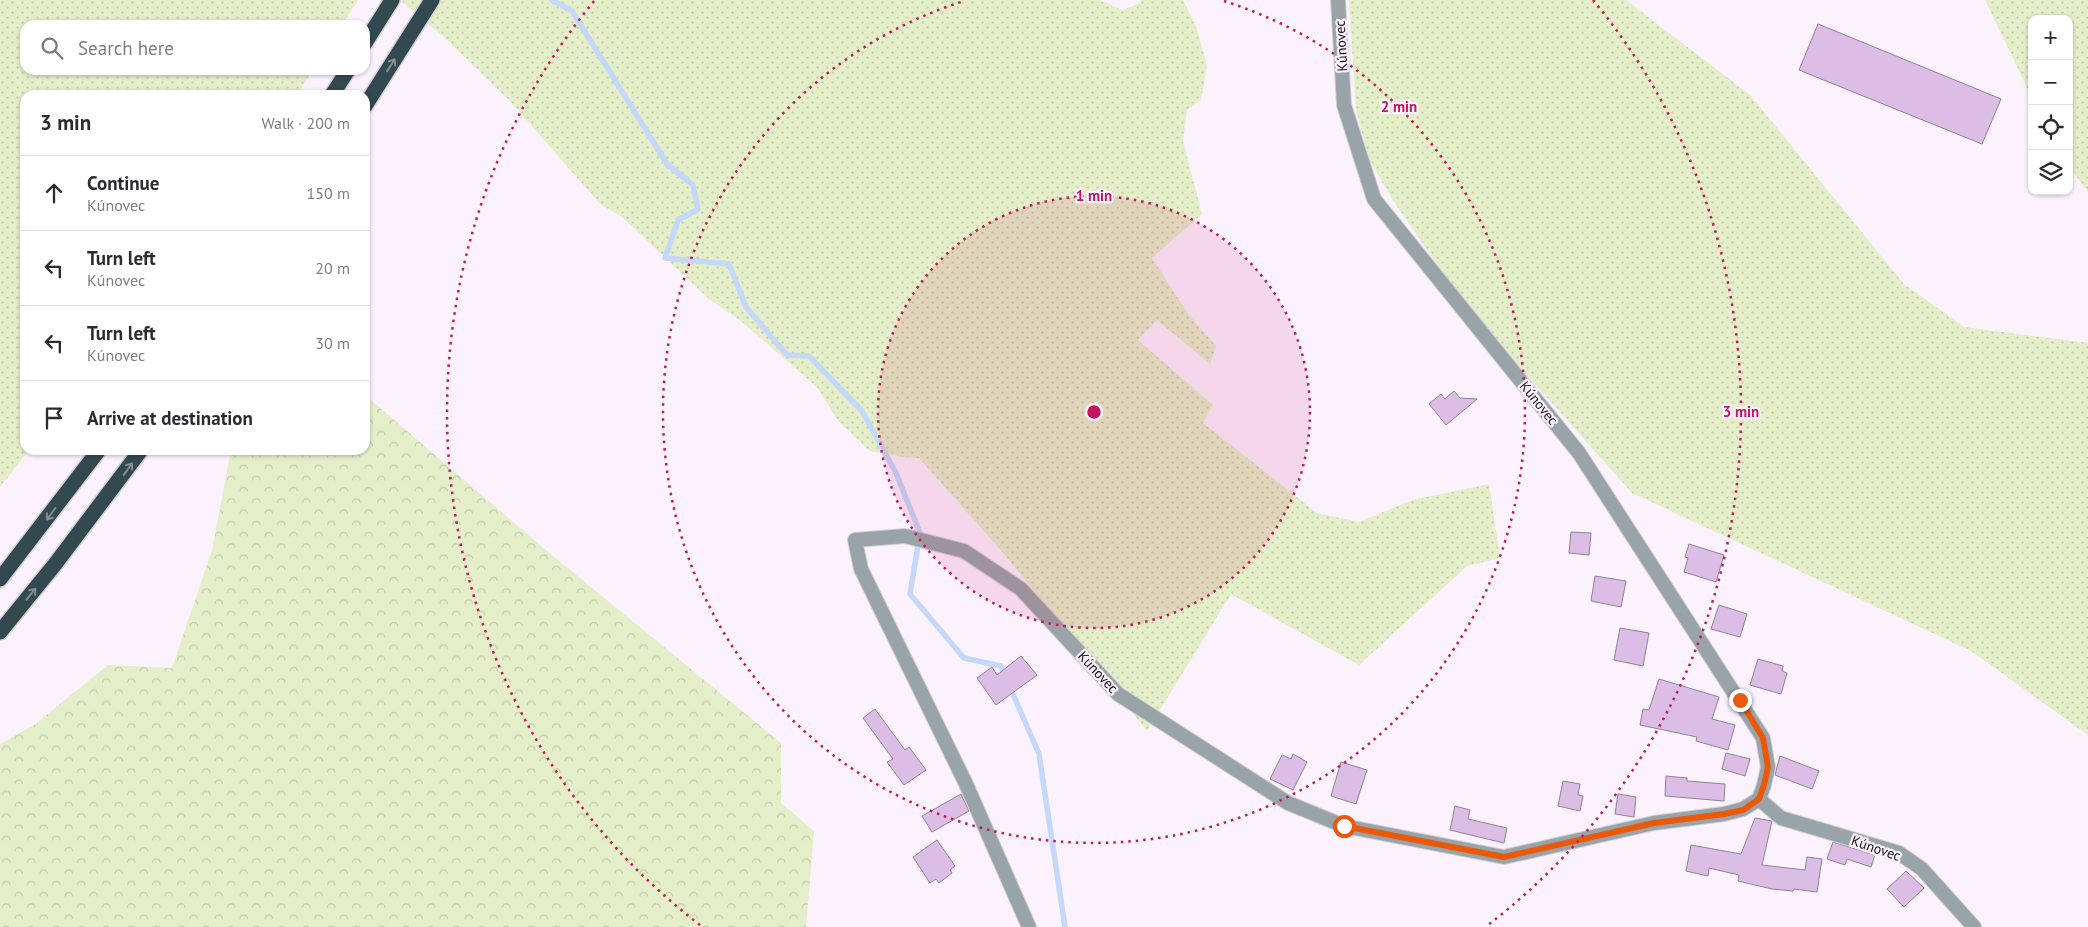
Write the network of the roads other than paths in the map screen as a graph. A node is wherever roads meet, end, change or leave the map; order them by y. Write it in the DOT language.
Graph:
graph roads {
  1 [pos="392,0"];
  2 [pos="432,0"];
  3 [pos="1338,0"];
  4 [pos="370,35"];
  5 [pos="345,75"];
  6 [pos="335,90"];
  7 [pos="370,98"];
  8 [pos="95,455"];
  9 [pos="137,455"];
  10 [pos="0,579"];
  11 [pos="0,632"];
  12 [pos="1759,799"];
  13 [pos="1029,927"];
  14 [pos="1974,927"];
  1 -- 4 [label="highway"];
  7 -- 2 [label="highway, one-way"];
  3 -- 12 [label="street, Kúnovec"];
  5 -- 6 [label="highway"];
  8 -- 10 [label="highway, one-way"];
  11 -- 9 [label="highway, one-way"];
  12 -- 13 [label="street, Kúnovec"];
  12 -- 14 [label="street, Kúnovec"];
}
